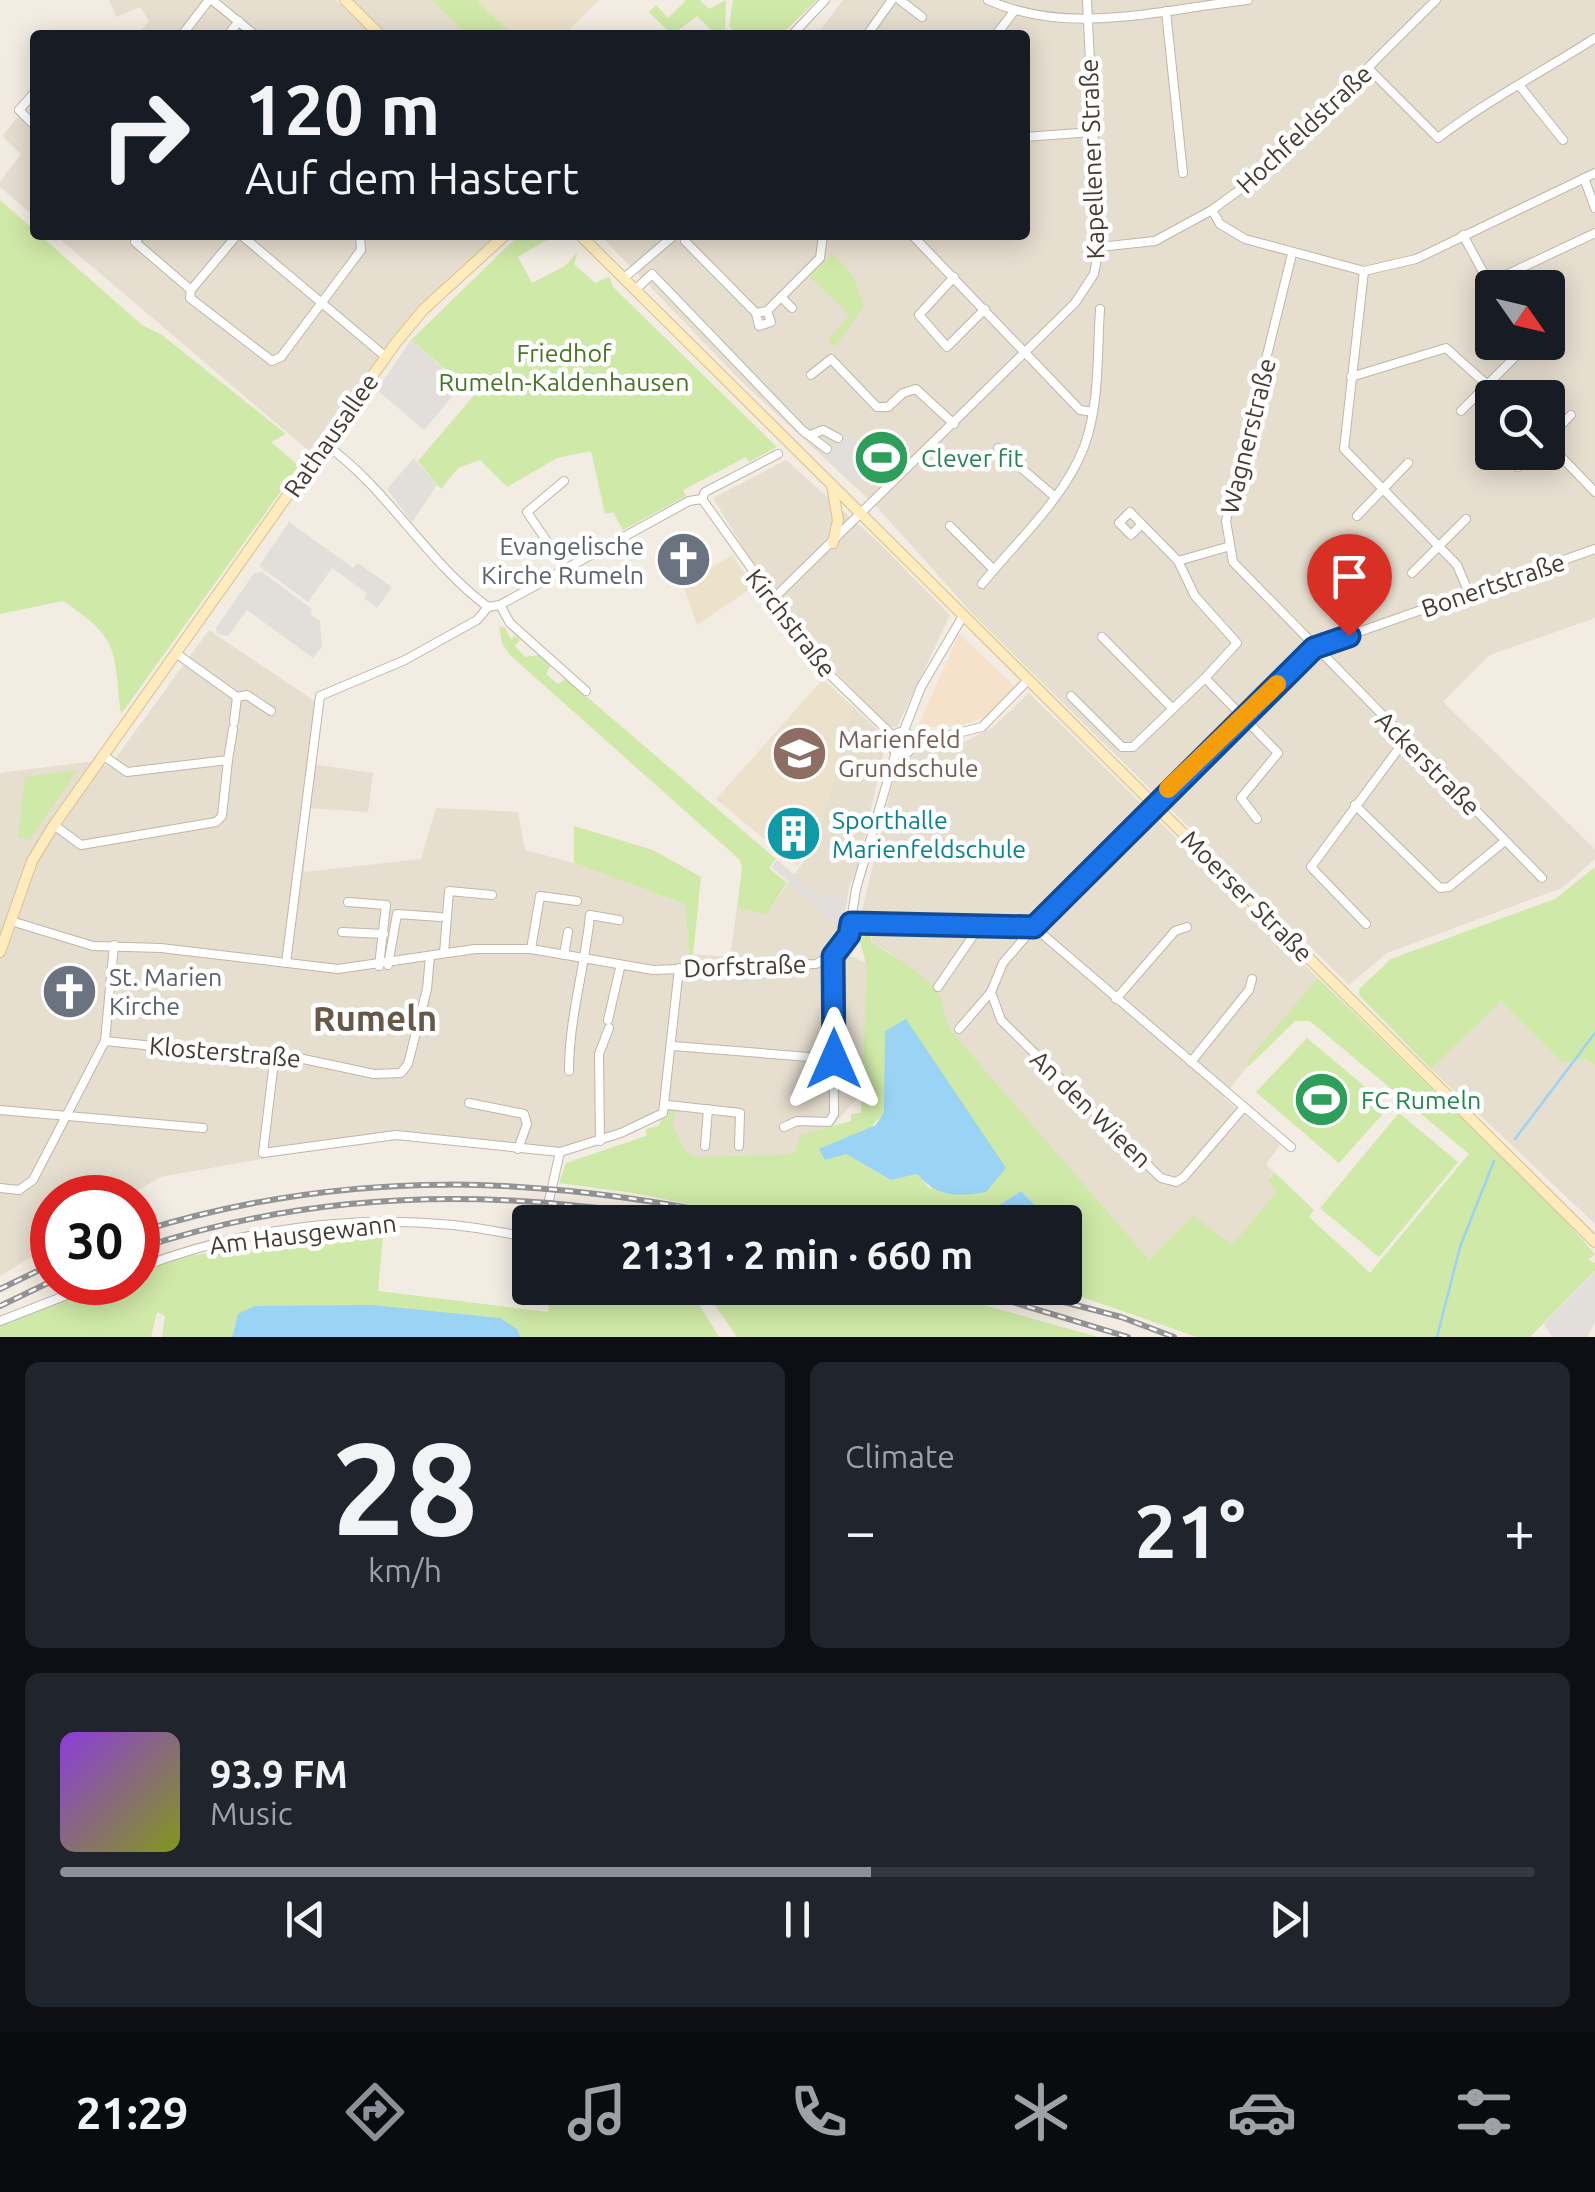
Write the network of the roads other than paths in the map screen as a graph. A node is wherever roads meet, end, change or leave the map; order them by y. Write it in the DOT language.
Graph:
graph roads {
  1 [pos="211,0"];
  2 [pos="345,0"];
  3 [pos="824,0"];
  4 [pos="892,0"];
  5 [pos="900,0"];
  6 [pos="988,0"];
  7 [pos="1087,0"];
  8 [pos="1248,0"];
  9 [pos="1436,0"];
  10 [pos="1015,10"];
  11 [pos="1166,11"];
  12 [pos="922,17"];
  13 [pos="1087,19"];
  14 [pos="239,21"];
  15 [pos="186,30"];
  16 [pos="232,30"];
  17 [pos="249,30"];
  18 [pos="375,30"];
  19 [pos="797,30"];
  20 [pos="870,30"];
  21 [pos="1000,30"];
  22 [pos="1595,38"];
  23 [pos="1369,69"];
  24 [pos="1519,85"];
  25 [pos="30,98"];
  26 [pos="30,121"];
  27 [pos="1092,132"];
  28 [pos="1030,137"];
  29 [pos="1562,140"];
  30 [pos="1183,173"];
  31 [pos="1595,173"];
  32 [pos="1584,178"];
  33 [pos="1595,208"];
  34 [pos="1212,210"];
  35 [pos="1595,233"];
  36 [pos="1463,235"];
  37 [pos="139,240"];
  38 [pos="235,240"];
  39 [pos="245,240"];
  40 [pos="360,240"];
  41 [pos="500,240"];
  42 [pos="585,240"];
  43 [pos="666,240"];
  44 [pos="689,240"];
  45 [pos="822,240"];
  46 [pos="917,240"];
  47 [pos="1099,246"];
  48 [pos="1292,254"];
  49 [pos="1364,271"];
  50 [pos="954,277"];
  51 [pos="624,278"];
  52 [pos="191,290"];
  53 [pos="636,290"];
  54 [pos="780,297"];
  55 [pos="320,304"];
  56 [pos="792,308"];
  57 [pos="1100,309"];
  58 [pos="986,310"];
  59 [pos="767,311"];
  60 [pos="756,313"];
  61 [pos="838,348"];
  62 [pos="731,352"];
  63 [pos="1026,353"];
  64 [pos="386,357"];
  65 [pos="831,359"];
  66 [pos="1512,360"];
  67 [pos="714,369"];
  68 [pos="811,375"];
  69 [pos="1350,377"];
  70 [pos="1483,380"];
  71 [pos="1492,380"];
  72 [pos="1475,397"];
  73 [pos="1461,411"];
  74 [pos="1093,412"];
  75 [pos="1571,415"];
  76 [pos="1565,422"];
  77 [pos="954,424"];
  78 [pos="812,434"];
  79 [pos="324,444"];
  80 [pos="998,448"];
  81 [pos="778,454"];
  82 [pos="1565,459"];
  83 [pos="1408,463"];
  84 [pos="564,481"];
  85 [pos="832,485"];
  86 [pos="1382,490"];
  87 [pos="1595,492"];
  88 [pos="1054,496"];
  89 [pos="702,499"];
  90 [pos="862,515"];
  91 [pos="1357,516"];
  92 [pos="1466,518"];
  93 [pos="1142,524"];
  94 [pos="950,526"];
  95 [pos="833,543"];
  96 [pos="1439,546"];
  97 [pos="1226,547"];
  98 [pos="1595,549"];
  99 [pos="1178,560"];
  100 [pos="565,568"];
  101 [pos="994,570"];
  102 [pos="1412,573"];
  103 [pos="982,584"];
  104 [pos="1469,594"];
  105 [pos="772,601"];
  106 [pos="500,605"];
  107 [pos="488,607"];
  108 [pos="963,616"];
  109 [pos="1102,637"];
  110 [pos="1314,648"];
  111 [pos="178,654"];
  112 [pos="1204,678"];
  113 [pos="1028,680"];
  114 [pos="586,691"];
  115 [pos="1072,696"];
  116 [pos="237,697"];
  117 [pos="1172,708"];
  118 [pos="270,711"];
  119 [pos="1243,716"];
  120 [pos="898,735"];
  121 [pos="1405,740"];
  122 [pos="913,744"];
  123 [pos="896,752"];
  124 [pos="104,756"];
  125 [pos="228,760"];
  126 [pos="1153,804"];
  127 [pos="1355,806"];
  128 [pos="1257,819"];
  129 [pos="54,825"];
  130 [pos="1505,842"];
  131 [pos="1542,878"];
  132 [pos="492,894"];
  133 [pos="577,900"];
  134 [pos="348,902"];
  135 [pos="440,916"];
  136 [pos="6,919"];
  137 [pos="618,920"];
  138 [pos="851,923"];
  139 [pos="1366,924"];
  140 [pos="978,927"];
  141 [pos="1034,927"];
  142 [pos="1187,927"];
  143 [pos="342,932"];
  144 [pos="568,932"];
  145 [pos="384,934"];
  146 [pos="114,945"];
  147 [pos="531,949"];
  148 [pos="0,952"];
  149 [pos="444,953"];
  150 [pos="564,954"];
  151 [pos="430,956"];
  152 [pos="833,956"];
  153 [pos="586,960"];
  154 [pos="286,963"];
  155 [pos="384,965"];
  156 [pos="620,968"];
  157 [pos="680,968"];
  158 [pos="1252,979"];
  159 [pos="938,987"];
  160 [pos="991,992"];
  161 [pos="1116,999"];
  162 [pos="959,1030"];
  163 [pos="105,1041"];
  164 [pos="673,1046"];
  165 [pos="275,1052"];
  166 [pos="834,1059"];
  167 [pos="1190,1062"];
  168 [pos="569,1071"];
  169 [pos="468,1103"];
  170 [pos="668,1105"];
  171 [pos="1244,1106"];
  172 [pos="708,1109"];
  173 [pos="0,1110"];
  174 [pos="67,1115"];
  175 [pos="784,1127"];
  176 [pos="203,1128"];
  177 [pos="600,1141"];
  178 [pos="705,1146"];
  179 [pos="739,1146"];
  180 [pos="1291,1147"];
  181 [pos="518,1148"];
  182 [pos="560,1152"];
  183 [pos="0,1188"];
  184 [pos="548,1205"];
  185 [pos="512,1234"];
  186 [pos="1595,1242"];
  187 [pos="160,1260"];
  188 [pos="41,1305"];
  189 [pos="0,1321"];
  1 -- 14 [label="street"];
  1 -- 15 [label="street"];
  2 -- 18 [label="main road"];
  3 -- 19 [label="street"];
  4 -- 20 [label="street"];
  5 -- 12 [label="street"];
  6 -- 10 [label="street"];
  7 -- 13 [label="street, Kapellener Straße"];
  8 -- 11 [label="street"];
  9 -- 23 [label="street, Hochfeldstraße"];
  10 -- 13 [label="street"];
  10 -- 21 [label="street"];
  11 -- 13 [label="street"];
  11 -- 30 [label="street"];
  13 -- 27 [label="street, Kapellener Straße"];
  14 -- 16 [label="street"];
  14 -- 17 [label="street"];
  22 -- 24 [label="street"];
  23 -- 24 [label="street"];
  23 -- 34 [label="street, Hochfeldstraße"];
  24 -- 29 [label="street"];
  25 -- 26 [label="street"];
  27 -- 28 [label="street"];
  27 -- 47 [label="street, Kapellener Straße"];
  31 -- 32 [label="street"];
  32 -- 33 [label="street"];
  32 -- 36 [label="street"];
  34 -- 47 [label="street, Hochfeldstraße"];
  34 -- 48 [label="street"];
  35 -- 36 [label="street"];
  36 -- 49 [label="street"];
  37 -- 52 [label="street"];
  38 -- 52 [label="street"];
  39 -- 55 [label="street"];
  40 -- 55 [label="street"];
  41 -- 64 [label="main road, Rathausallee"];
  42 -- 51 [label="main road, Moerser Straße"];
  43 -- 51 [label="street"];
  44 -- 60 [label="street"];
  45 -- 54 [label="street"];
  46 -- 50 [label="street"];
  47 -- 63 [label="street, Kapellener Straße"];
  48 -- 49 [label="street"];
  48 -- 97 [label="street, Wagnerstraße"];
  49 -- 69 [label="street"];
  50 -- 58 [label="street"];
  50 -- 58 [label="street"];
  51 -- 53 [label="main road, Moerser Straße"];
  52 -- 55 [label="street"];
  53 -- 62 [label="street"];
  53 -- 67 [label="main road, Moerser Straße"];
  54 -- 56 [label="street"];
  54 -- 59 [label="street"];
  55 -- 64 [label="street"];
  57 -- 74 [label="street"];
  58 -- 63 [label="street"];
  59 -- 60 [label="street"];
  59 -- 60 [label="street"];
  61 -- 65 [label="street"];
  62 -- 67 [label="street"];
  62 -- 78 [label="street"];
  63 -- 74 [label="street"];
  63 -- 77 [label="street, Kapellener Straße"];
  64 -- 79 [label="main road, Rathausallee"];
  65 -- 68 [label="street"];
  65 -- 77 [label="street"];
  66 -- 71 [label="street"];
  67 -- 85 [label="main road, Moerser Straße"];
  69 -- 70 [label="street"];
  69 -- 86 [label="street"];
  72 -- 73 [label="street"];
  74 -- 88 [label="street"];
  75 -- 76 [label="street"];
  77 -- 90 [label="street, Kapellener Straße"];
  78 -- 78 [label="street"];
  79 -- 107 [label="street"];
  79 -- 111 [label="main road, Rathausallee"];
  80 -- 88 [label="street"];
  81 -- 89 [label="street"];
  82 -- 87 [label="street"];
  83 -- 86 [label="street"];
  84 -- 100 [label="street"];
  85 -- 90 [label="main road, Moerser Straße"];
  85 -- 95 [label="main road"];
  86 -- 91 [label="street"];
  86 -- 96 [label="street"];
  88 -- 101 [label="street"];
  89 -- 100 [label="street"];
  89 -- 105 [label="street, Kirchstraße"];
  90 -- 95 [label="street, Kapellener Straße"];
  90 -- 108 [label="main road, Moerser Straße"];
  92 -- 96 [label="street"];
  93 -- 99 [label="street"];
  94 -- 101 [label="street"];
  95 -- 105 [label="street, Kapellener Straße"];
  96 -- 102 [label="street"];
  96 -- 104 [label="street"];
  97 -- 99 [label="street"];
  97 -- 110 [label="street, Wagnerstraße"];
  98 -- 104 [label="street, Bonertstraße"];
  99 -- 112 [label="street"];
  100 -- 106 [label="street"];
  101 -- 103 [label="street"];
  104 -- 110 [label="street, Bonertstraße"];
  105 -- 120 [label="street, Kirchstraße"];
  106 -- 107 [label="street"];
  106 -- 114 [label="street"];
  107 -- 154 [label="street"];
  108 -- 113 [label="main road, Moerser Straße"];
  108 -- 120 [label="street"];
  109 -- 117 [label="street"];
  110 -- 119 [label="street, Bonertstraße"];
  110 -- 121 [label="street, Ackerstraße"];
  111 -- 116 [label="street"];
  111 -- 124 [label="main road, Rathausallee"];
  112 -- 117 [label="street"];
  112 -- 119 [label="street"];
  113 -- 122 [label="street"];
  113 -- 126 [label="main road, Moerser Straße"];
  115 -- 117 [label="street"];
  116 -- 118 [label="street"];
  116 -- 125 [label="street"];
  119 -- 126 [label="street, Bonertstraße"];
  119 -- 128 [label="street"];
  120 -- 122 [label="street"];
  120 -- 123 [label="street, Dorfstraße"];
  121 -- 127 [label="street"];
  121 -- 130 [label="street, Ackerstraße"];
  122 -- 123 [label="street"];
  123 -- 138 [label="street, Dorfstraße"];
  124 -- 125 [label="street"];
  124 -- 129 [label="main road, Rathausallee"];
  125 -- 129 [label="street"];
  126 -- 141 [label="street, Bonertstraße"];
  126 -- 186 [label="main road, Moerser Straße"];
  127 -- 130 [label="street"];
  127 -- 139 [label="street"];
  129 -- 136 [label="main road, Rathausallee"];
  130 -- 131 [label="street, Ackerstraße"];
  132 -- 149 [label="street"];
  133 -- 147 [label="street"];
  134 -- 145 [label="street"];
  135 -- 155 [label="street"];
  136 -- 146 [label="street, Dorfstraße"];
  136 -- 148 [label="main road, Rathausallee"];
  137 -- 153 [label="street"];
  138 -- 140 [label="street"];
  138 -- 152 [label="street, Dorfstraße"];
  140 -- 141 [label="street"];
  140 -- 159 [label="street"];
  141 -- 160 [label="street"];
  141 -- 161 [label="street"];
  142 -- 161 [label="street"];
  143 -- 145 [label="street"];
  144 -- 150 [label="street"];
  145 -- 155 [label="street"];
  146 -- 154 [label="street, Dorfstraße"];
  146 -- 163 [label="street"];
  147 -- 149 [label="street, Dorfstraße"];
  147 -- 150 [label="street, Dorfstraße"];
  149 -- 151 [label="street, Dorfstraße"];
  150 -- 153 [label="street, Dorfstraße"];
  151 -- 155 [label="street, Dorfstraße"];
  151 -- 165 [label="street, Klosterstraße"];
  152 -- 157 [label="street, Dorfstraße"];
  152 -- 166 [label="street"];
  153 -- 156 [label="street, Dorfstraße"];
  153 -- 168 [label="street"];
  154 -- 155 [label="street, Dorfstraße"];
  156 -- 157 [label="street, Dorfstraße"];
  156 -- 177 [label="street"];
  157 -- 164 [label="street"];
  158 -- 167 [label="street"];
  160 -- 162 [label="street"];
  160 -- 171 [label="street, An den Wieen"];
  161 -- 167 [label="street"];
  163 -- 165 [label="street, Klosterstraße"];
  163 -- 174 [label="street"];
  164 -- 166 [label="street"];
  164 -- 170 [label="street"];
  165 -- 181 [label="street"];
  166 -- 175 [label="street"];
  167 -- 171 [label="street"];
  169 -- 181 [label="street"];
  170 -- 172 [label="street"];
  170 -- 177 [label="street"];
  171 -- 180 [label="street"];
  172 -- 178 [label="street"];
  172 -- 179 [label="street"];
  173 -- 174 [label="street"];
  174 -- 176 [label="street"];
  174 -- 183 [label="street"];
  177 -- 182 [label="street"];
  181 -- 182 [label="street"];
  182 -- 184 [label="street"];
  185 -- 187 [label="street, Am Hausgewann"];
  188 -- 189 [label="street"];
}
